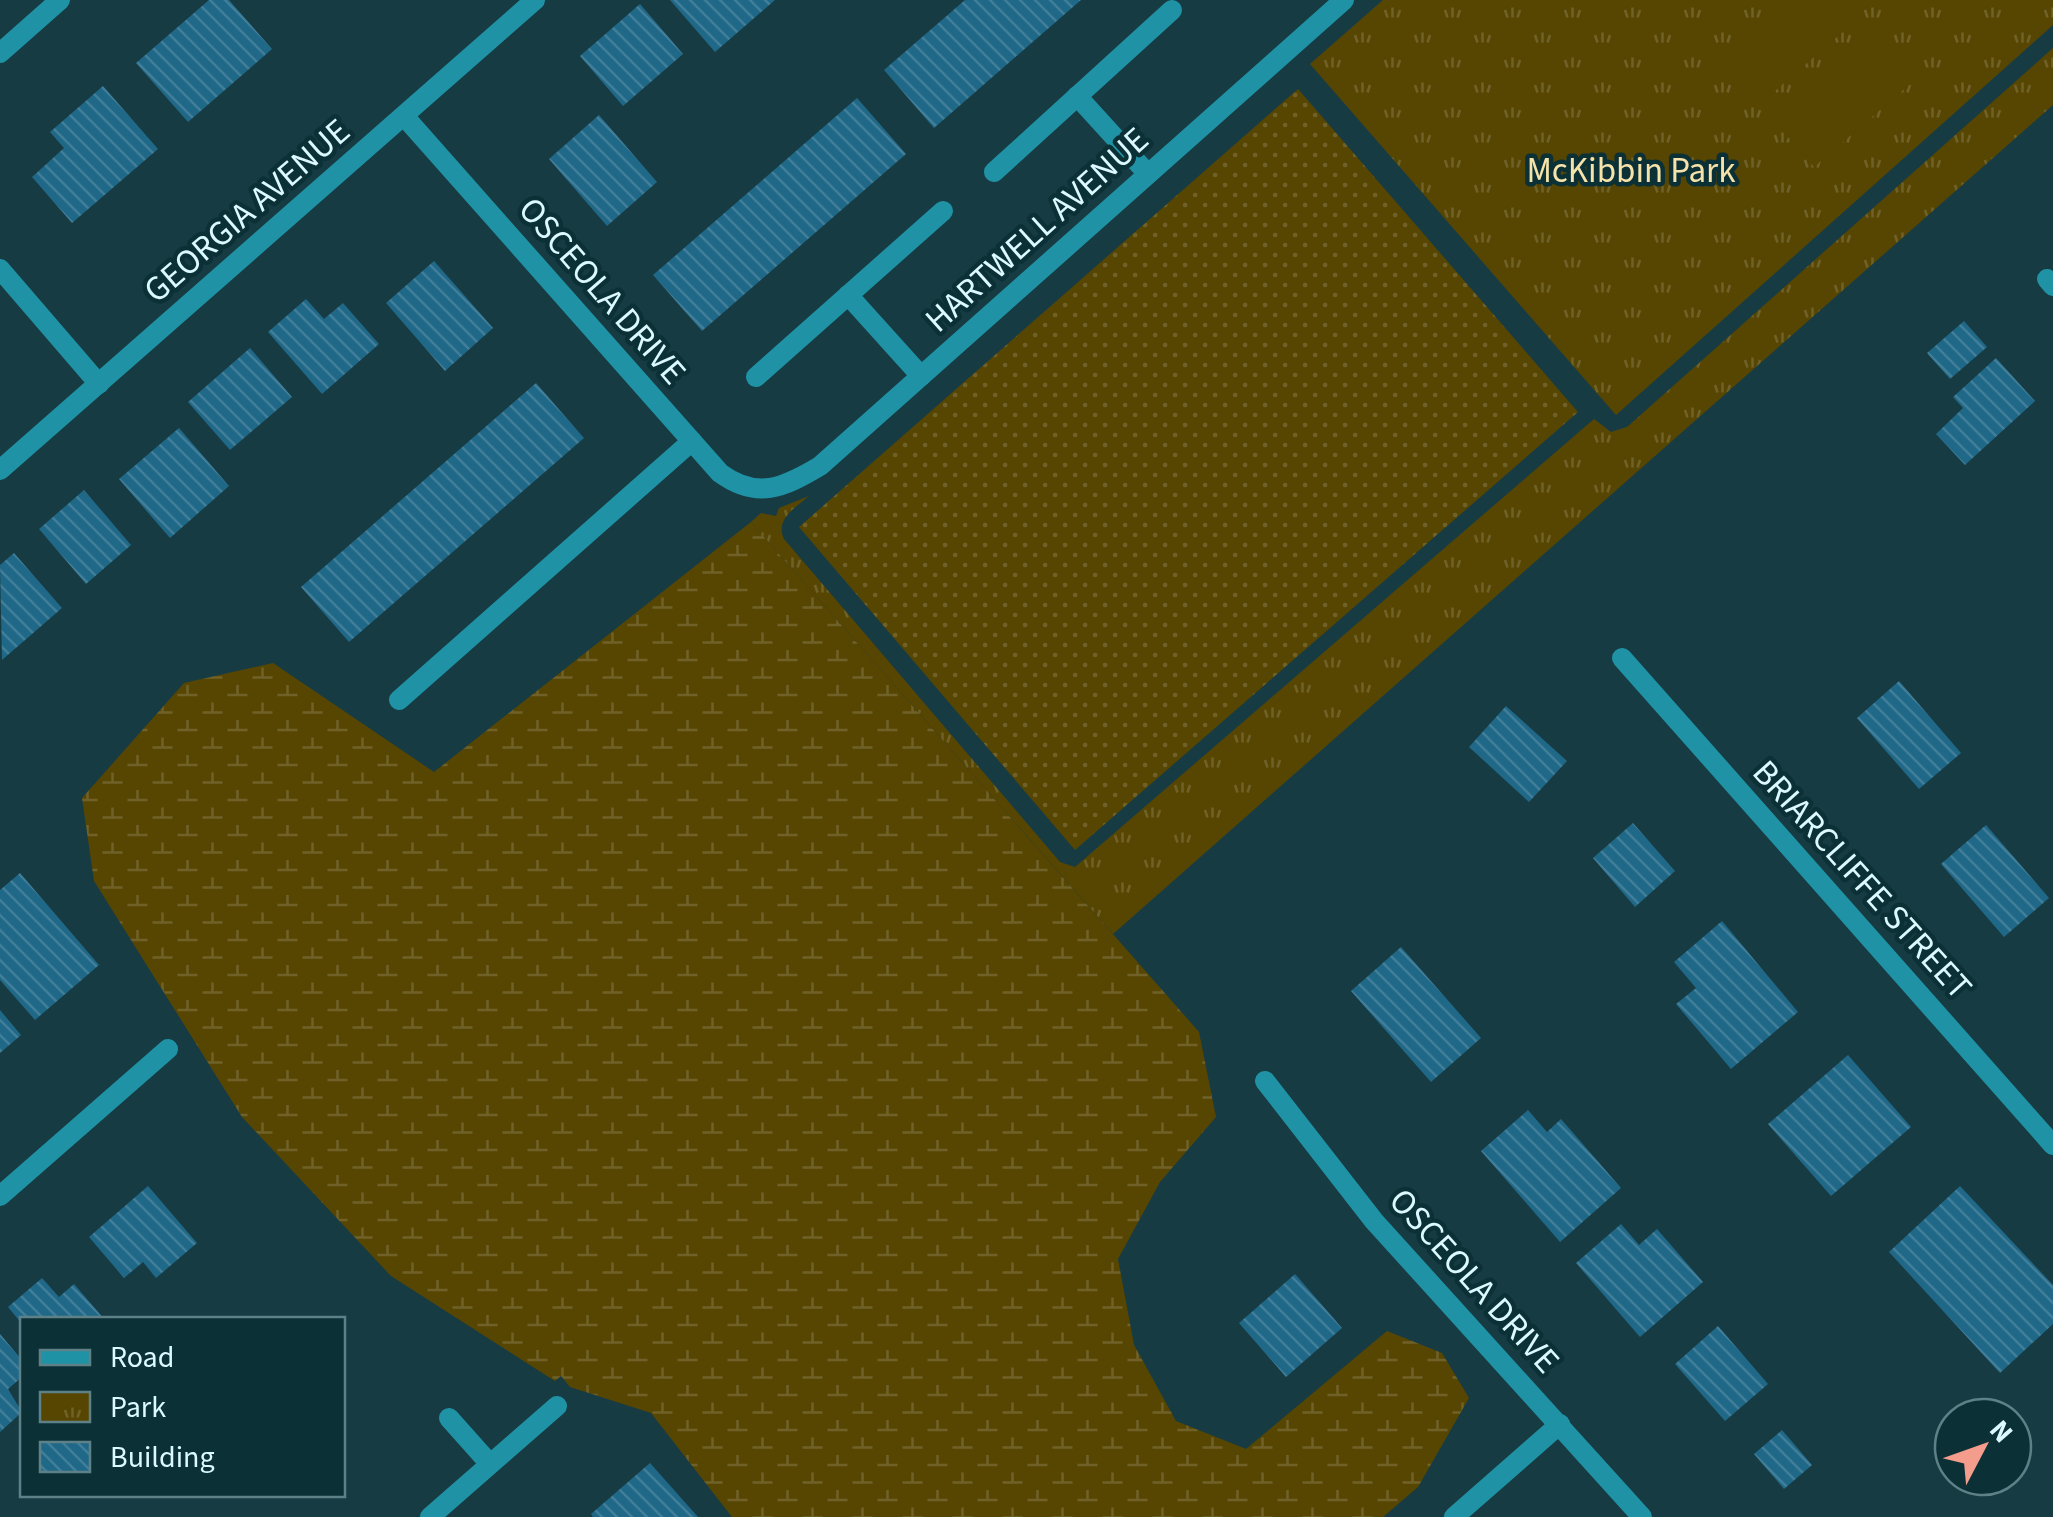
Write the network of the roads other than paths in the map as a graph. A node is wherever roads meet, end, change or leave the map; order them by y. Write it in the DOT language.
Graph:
graph roads {
  1 [pos="60,0"];
  2 [pos="535,0"];
  3 [pos="1344,0"];
  4 [pos="1172,10"];
  5 [pos="0,53"];
  6 [pos="1077,96"];
  7 [pos="404,116"];
  8 [pos="994,172"];
  9 [pos="1148,174"];
  10 [pos="943,211"];
  11 [pos="0,268"];
  12 [pos="848,295"];
  13 [pos="756,376"];
  14 [pos="921,376"];
  15 [pos="98,384"];
  16 [pos="692,442"];
  17 [pos="0,470"];
  18 [pos="763,492"];
  19 [pos="1622,658"];
  20 [pos="399,700"];
  21 [pos="168,1049"];
  22 [pos="1266,1081"];
  23 [pos="2053,1145"];
  24 [pos="0,1196"];
  25 [pos="557,1406"];
  26 [pos="449,1418"];
  27 [pos="1560,1424"];
  28 [pos="490,1464"];
  29 [pos="430,1517"];
  30 [pos="1454,1517"];
  31 [pos="1642,1517"];
  1 -- 5 [label="street"];
  2 -- 7 [label="street, GEORGIA AVENUE"];
  3 -- 9 [label="street, HARTWELL AVENUE"];
  4 -- 6 [label="street"];
  6 -- 8 [label="street"];
  6 -- 9 [label="street"];
  7 -- 15 [label="street, GEORGIA AVENUE"];
  7 -- 16 [label="street, OSCEOLA DRIVE"];
  9 -- 14 [label="street, HARTWELL AVENUE"];
  10 -- 12 [label="street"];
  11 -- 15 [label="street"];
  12 -- 13 [label="street"];
  12 -- 14 [label="street"];
  14 -- 18 [label="street, HARTWELL AVENUE"];
  15 -- 17 [label="street, GEORGIA AVENUE"];
  16 -- 18 [label="street, OSCEOLA DRIVE"];
  16 -- 20 [label="street"];
  19 -- 23 [label="street, BRIARCLIFFE STREET"];
  21 -- 24 [label="street"];
  22 -- 27 [label="street, OSCEOLA DRIVE"];
  25 -- 28 [label="street"];
  26 -- 28 [label="street"];
  27 -- 30 [label="street"];
  27 -- 31 [label="street, OSCEOLA DRIVE"];
  28 -- 29 [label="street"];
}
